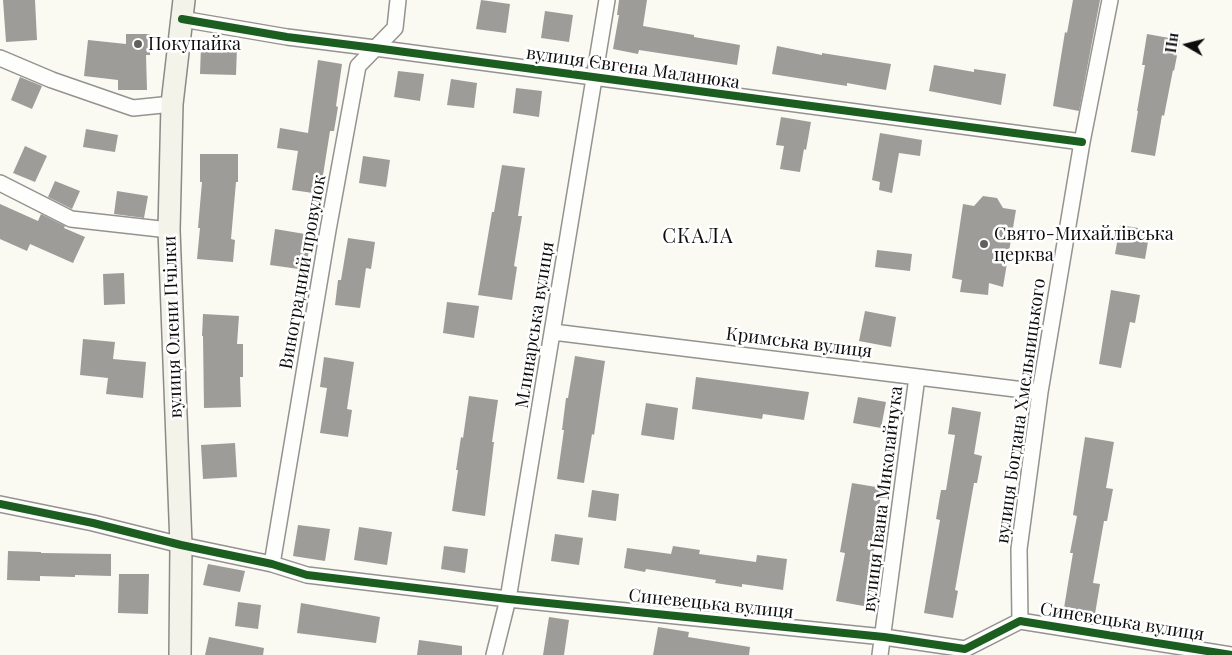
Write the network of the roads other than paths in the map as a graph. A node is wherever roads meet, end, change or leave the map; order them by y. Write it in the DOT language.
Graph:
graph roads {
  1 [pos="398,0"];
  2 [pos="607,0"];
  3 [pos="1110,0"];
  4 [pos="183,10"];
  5 [pos="375,48"];
  6 [pos="0,58"];
  7 [pos="595,78"];
  8 [pos="172,104"];
  9 [pos="1082,142"];
  10 [pos="0,183"];
  11 [pos="170,230"];
  12 [pos="552,332"];
  13 [pos="917,377"];
  14 [pos="1040,392"];
  15 [pos="0,504"];
  16 [pos="181,545"];
  17 [pos="272,564"];
  18 [pos="508,599"];
  19 [pos="1020,621"];
  20 [pos="884,636"];
  21 [pos="180,655"];
  22 [pos="494,655"];
  23 [pos="880,655"];
  24 [pos="1232,655"];
  1 -- 5 [label="street, Виноградний провулок"];
  2 -- 7 [label="street, Млинарська вулиця"];
  3 -- 9 [label="street, вулиця Богдана Хмельницького"];
  4 -- 5 [label="street, вулиця Євгена Маланюка"];
  4 -- 8 [label="street, вулиця Олени Пчілки"];
  5 -- 7 [label="street, вулиця Євгена Маланюка"];
  5 -- 17 [label="street, Виноградний провулок"];
  6 -- 8 [label="street"];
  7 -- 9 [label="street, вулиця Євгена Маланюка"];
  7 -- 12 [label="street, Млинарська вулиця"];
  8 -- 11 [label="street, вулиця Олени Пчілки"];
  9 -- 14 [label="street, вулиця Богдана Хмельницького"];
  10 -- 11 [label="street"];
  11 -- 16 [label="street, вулиця Олени Пчілки"];
  12 -- 13 [label="street, Кримська вулиця"];
  12 -- 18 [label="street, Млинарська вулиця"];
  13 -- 14 [label="street, Кримська вулиця"];
  13 -- 20 [label="street, вулиця Івана Миколайчука"];
  14 -- 19 [label="street, вулиця Богдана Хмельницького"];
  15 -- 16 [label="street, Синевецька вулиця"];
  16 -- 17 [label="street, Синевецька вулиця"];
  16 -- 21 [label="street, вулиця Олени Пчілки"];
  17 -- 18 [label="street, Синевецька вулиця"];
  18 -- 20 [label="street, Синевецька вулиця"];
  18 -- 22 [label="street, Млинарська вулиця"];
  19 -- 20 [label="street, Синевецька вулиця"];
  19 -- 24 [label="street, Синевецька вулиця"];
  20 -- 23 [label="street, вулиця Івана Миколайчука"];
}
